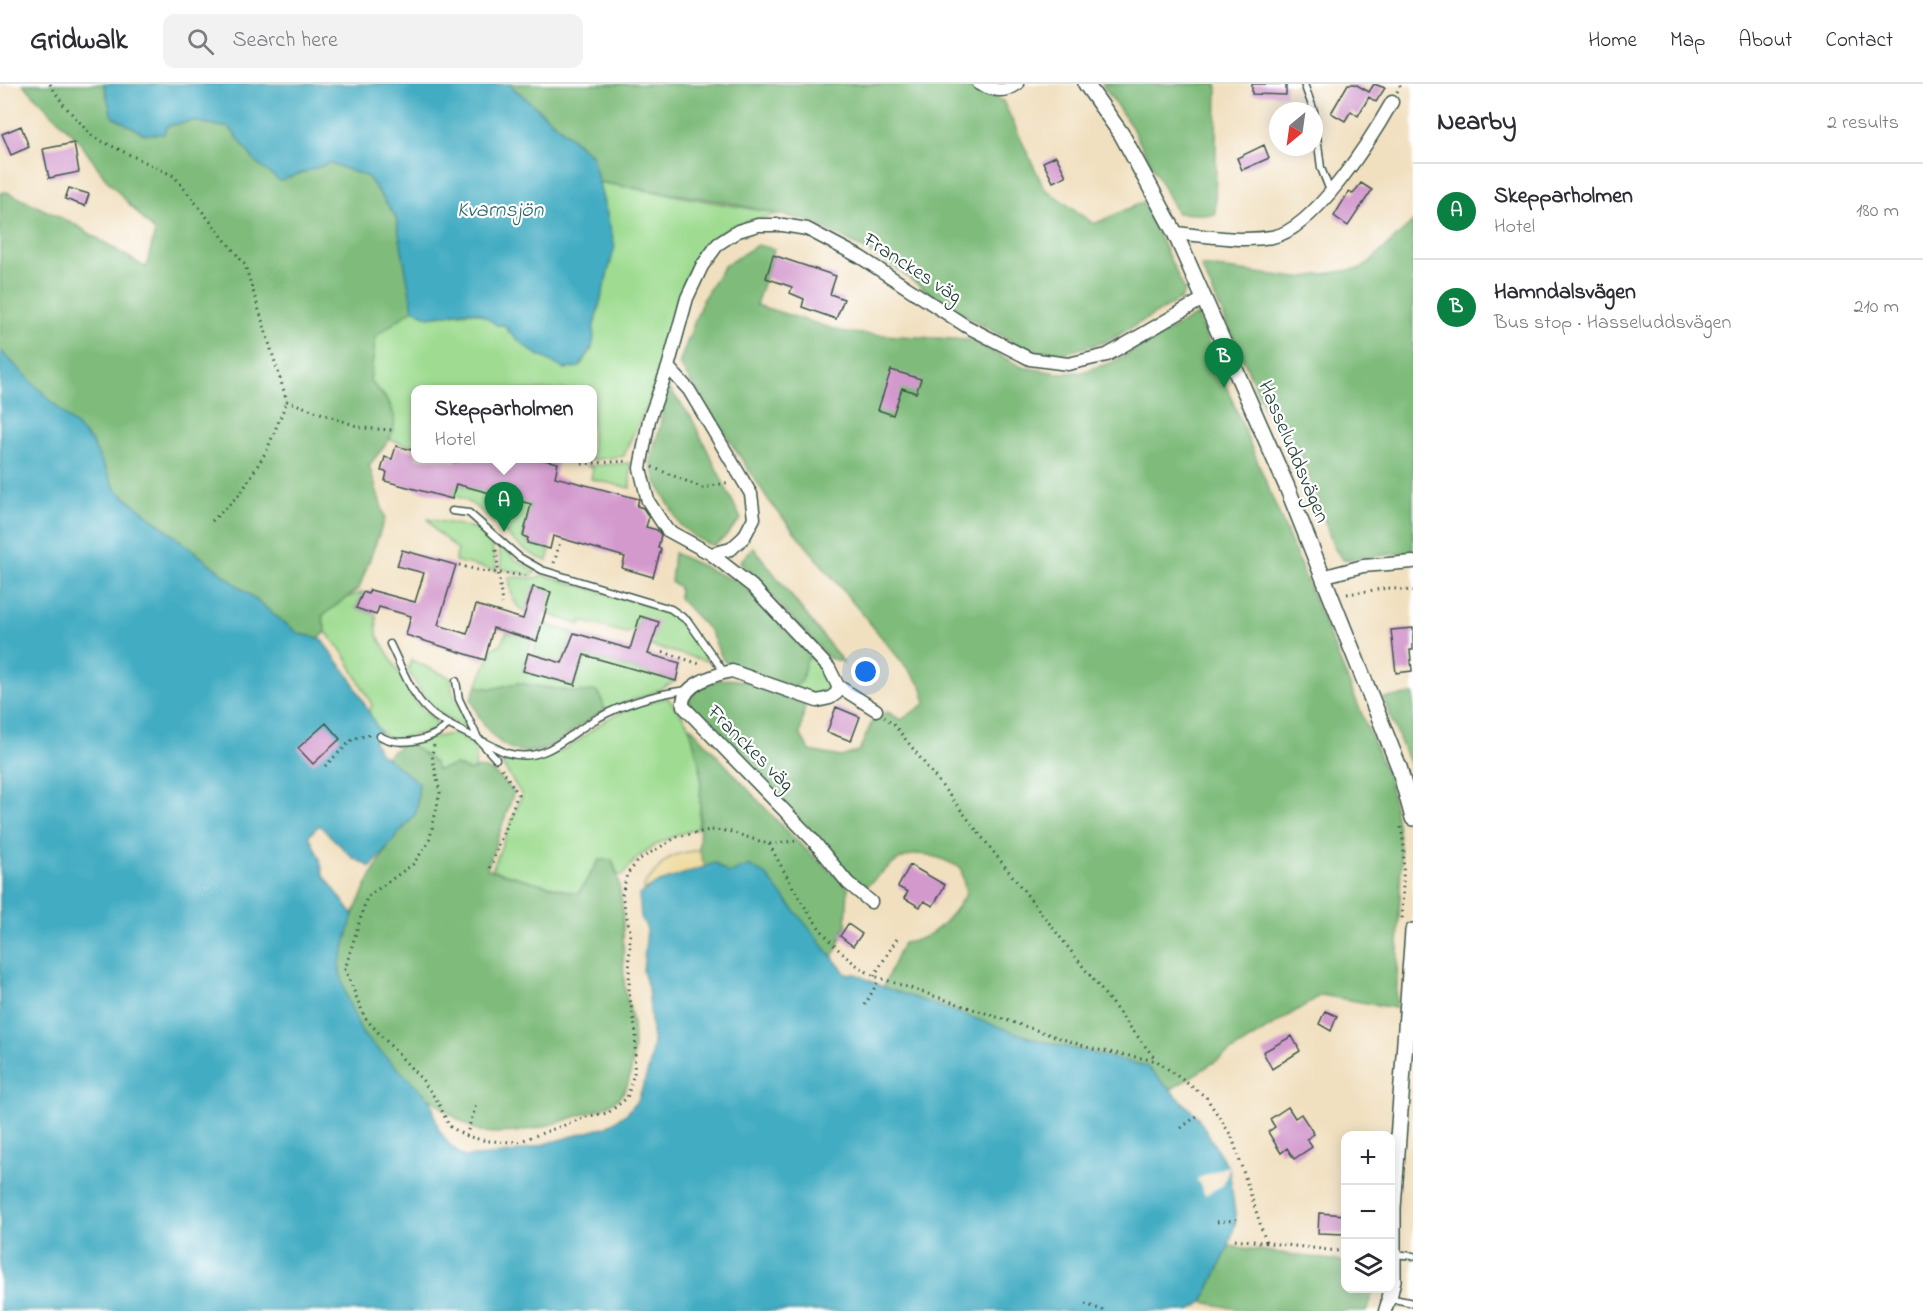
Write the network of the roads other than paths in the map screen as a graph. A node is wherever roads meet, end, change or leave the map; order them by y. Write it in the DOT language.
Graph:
graph roads {
  1 [pos="979,84"];
  2 [pos="1017,84"];
  3 [pos="1086,84"];
  4 [pos="1304,84"];
  5 [pos="1310,102"];
  6 [pos="1392,102"];
  7 [pos="1320,156"];
  8 [pos="1330,191"];
  9 [pos="1175,233"];
  10 [pos="1203,299"];
  11 [pos="668,367"];
  12 [pos="452,511"];
  13 [pos="711,554"];
  14 [pos="1413,562"];
  15 [pos="1322,577"];
  16 [pos="390,644"];
  17 [pos="725,672"];
  18 [pos="456,681"];
  19 [pos="838,687"];
  20 [pos="686,690"];
  21 [pos="876,710"];
  22 [pos="449,724"];
  23 [pos="380,736"];
  24 [pos="478,739"];
  25 [pos="496,759"];
  26 [pos="1407,819"];
  27 [pos="871,902"];
  28 [pos="1408,929"];
  29 [pos="1394,1239"];
  30 [pos="1395,1254"];
  31 [pos="1413,1256"];
  32 [pos="1413,1303"];
  33 [pos="1387,1305"];
  1 -- 2 [label="street"];
  3 -- 9 [label="street, Hasseluddsvägen"];
  4 -- 5 [label="lane"];
  6 -- 8 [label="street"];
  7 -- 8 [label="lane"];
  8 -- 9 [label="street"];
  9 -- 10 [label="street, Hasseluddsvägen"];
  10 -- 11 [label="street, Franckes väg"];
  10 -- 15 [label="street, Hasseluddsvägen"];
  11 -- 13 [label="street, Franckes väg"];
  11 -- 13 [label="street"];
  12 -- 17 [label="lane"];
  13 -- 19 [label="street, Franckes väg"];
  14 -- 15 [label="street"];
  15 -- 26 [label="street, Hasseluddsvägen"];
  16 -- 22 [label="lane"];
  17 -- 19 [label="street, Franckes väg"];
  17 -- 20 [label="street, Franckes väg"];
  18 -- 24 [label="lane"];
  19 -- 21 [label="street, Franckes väg"];
  20 -- 24 [label="lane"];
  20 -- 27 [label="street, Franckes väg"];
  22 -- 23 [label="lane"];
  22 -- 24 [label="lane"];
  24 -- 25 [label="lane"];
  28 -- 29 [label="street"];
  30 -- 31 [label="lane"];
  32 -- 33 [label="lane"];
}
